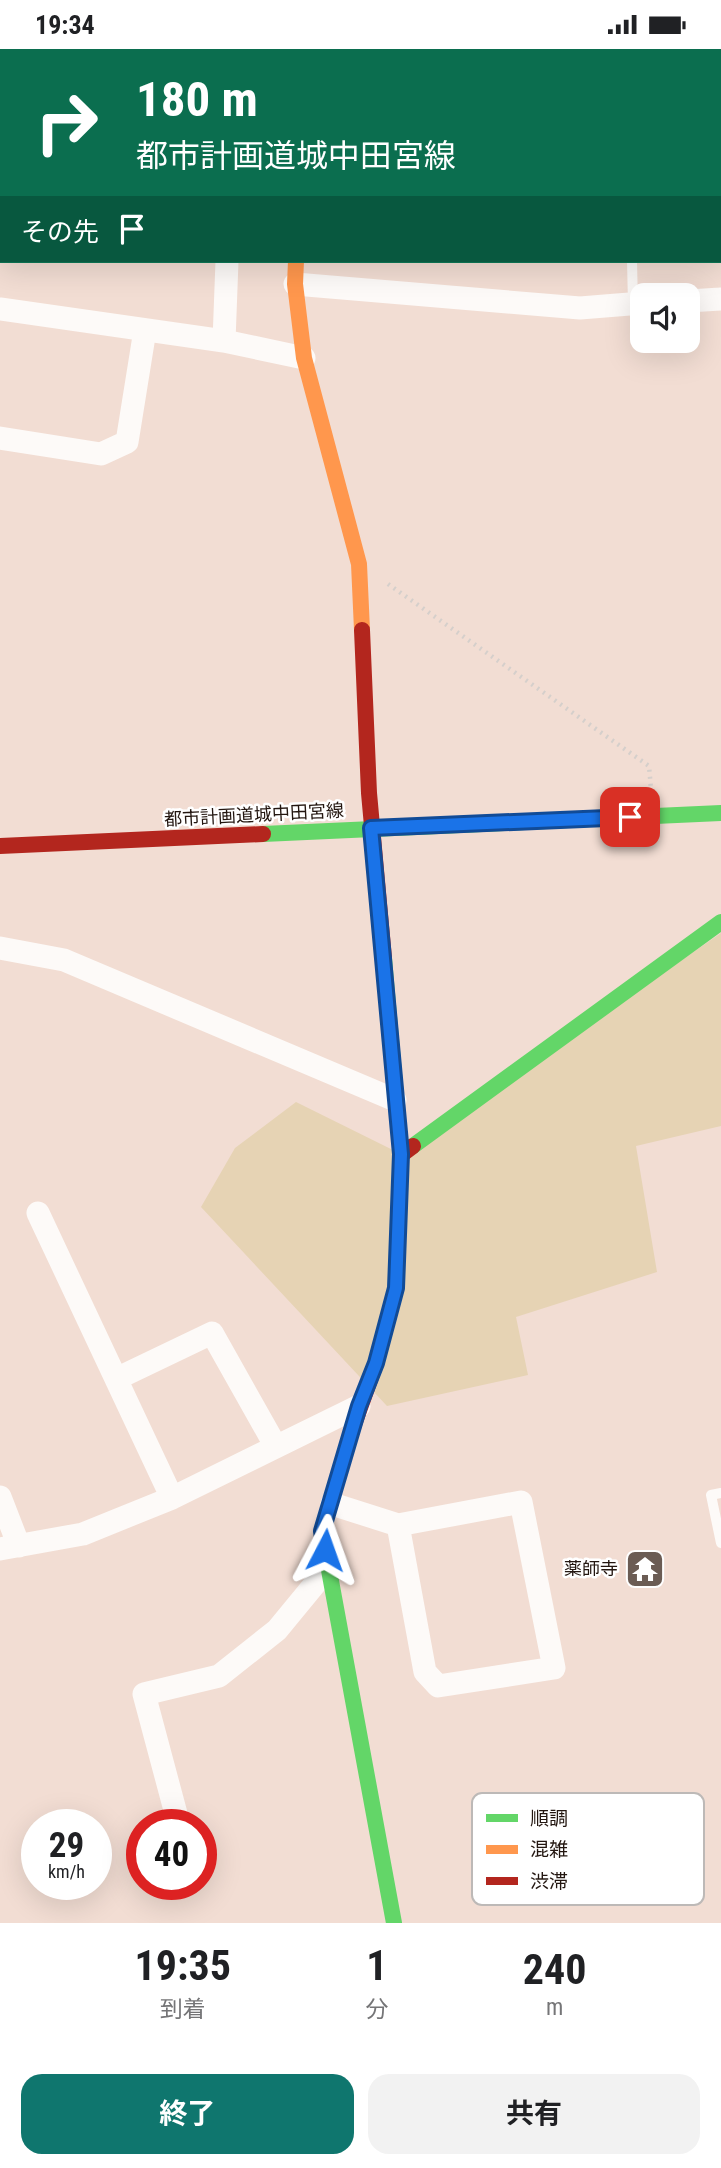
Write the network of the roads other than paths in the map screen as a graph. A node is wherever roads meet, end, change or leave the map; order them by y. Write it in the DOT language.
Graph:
graph roads {
  1 [pos="227,263"];
  2 [pos="296,263"];
  3 [pos="632,263"];
  4 [pos="635,283"];
  5 [pos="295,284"];
  6 [pos="721,299"];
  7 [pos="700,300"];
  8 [pos="630,304"];
  9 [pos="0,309"];
  10 [pos="145,330"];
  11 [pos="224,341"];
  12 [pos="304,358"];
  13 [pos="0,438"];
  14 [pos="721,813"];
  15 [pos="371,828"];
  16 [pos="0,846"];
  17 [pos="721,922"];
  18 [pos="0,948"];
  19 [pos="395,1100"];
  20 [pos="401,1154"];
  21 [pos="38,1213"];
  22 [pos="116,1379"];
  23 [pos="359,1406"];
  24 [pos="275,1445"];
  25 [pos="721,1493"];
  26 [pos="0,1497"];
  27 [pos="172,1498"];
  28 [pos="332,1504"];
  29 [pos="398,1525"];
  30 [pos="721,1543"];
  31 [pos="9,1548"];
  32 [pos="328,1568"];
  33 [pos="175,1809"];
  34 [pos="394,1923"];
  1 -- 11 [label="street"];
  2 -- 5 [label="street"];
  3 -- 4 [label="lane"];
  5 -- 8 [label="street"];
  5 -- 12 [label="street"];
  6 -- 7 [label="street"];
  9 -- 10 [label="street"];
  10 -- 11 [label="street"];
  10 -- 13 [label="street"];
  11 -- 12 [label="street"];
  12 -- 15 [label="street"];
  14 -- 15 [label="street, 都市計画道城中田宮線"];
  15 -- 16 [label="street, 都市計画道城中田宮線"];
  15 -- 19 [label="street"];
  17 -- 20 [label="street"];
  18 -- 19 [label="street"];
  19 -- 20 [label="street"];
  20 -- 23 [label="street"];
  21 -- 22 [label="street"];
  22 -- 24 [label="street"];
  22 -- 27 [label="street"];
  23 -- 24 [label="street"];
  23 -- 28 [label="street"];
  24 -- 27 [label="street"];
  25 -- 30 [label="lane"];
  26 -- 31 [label="street"];
  27 -- 31 [label="street"];
  28 -- 29 [label="street"];
  28 -- 32 [label="street"];
  29 -- 29 [label="street"];
  32 -- 33 [label="street"];
  32 -- 34 [label="street"];
}
